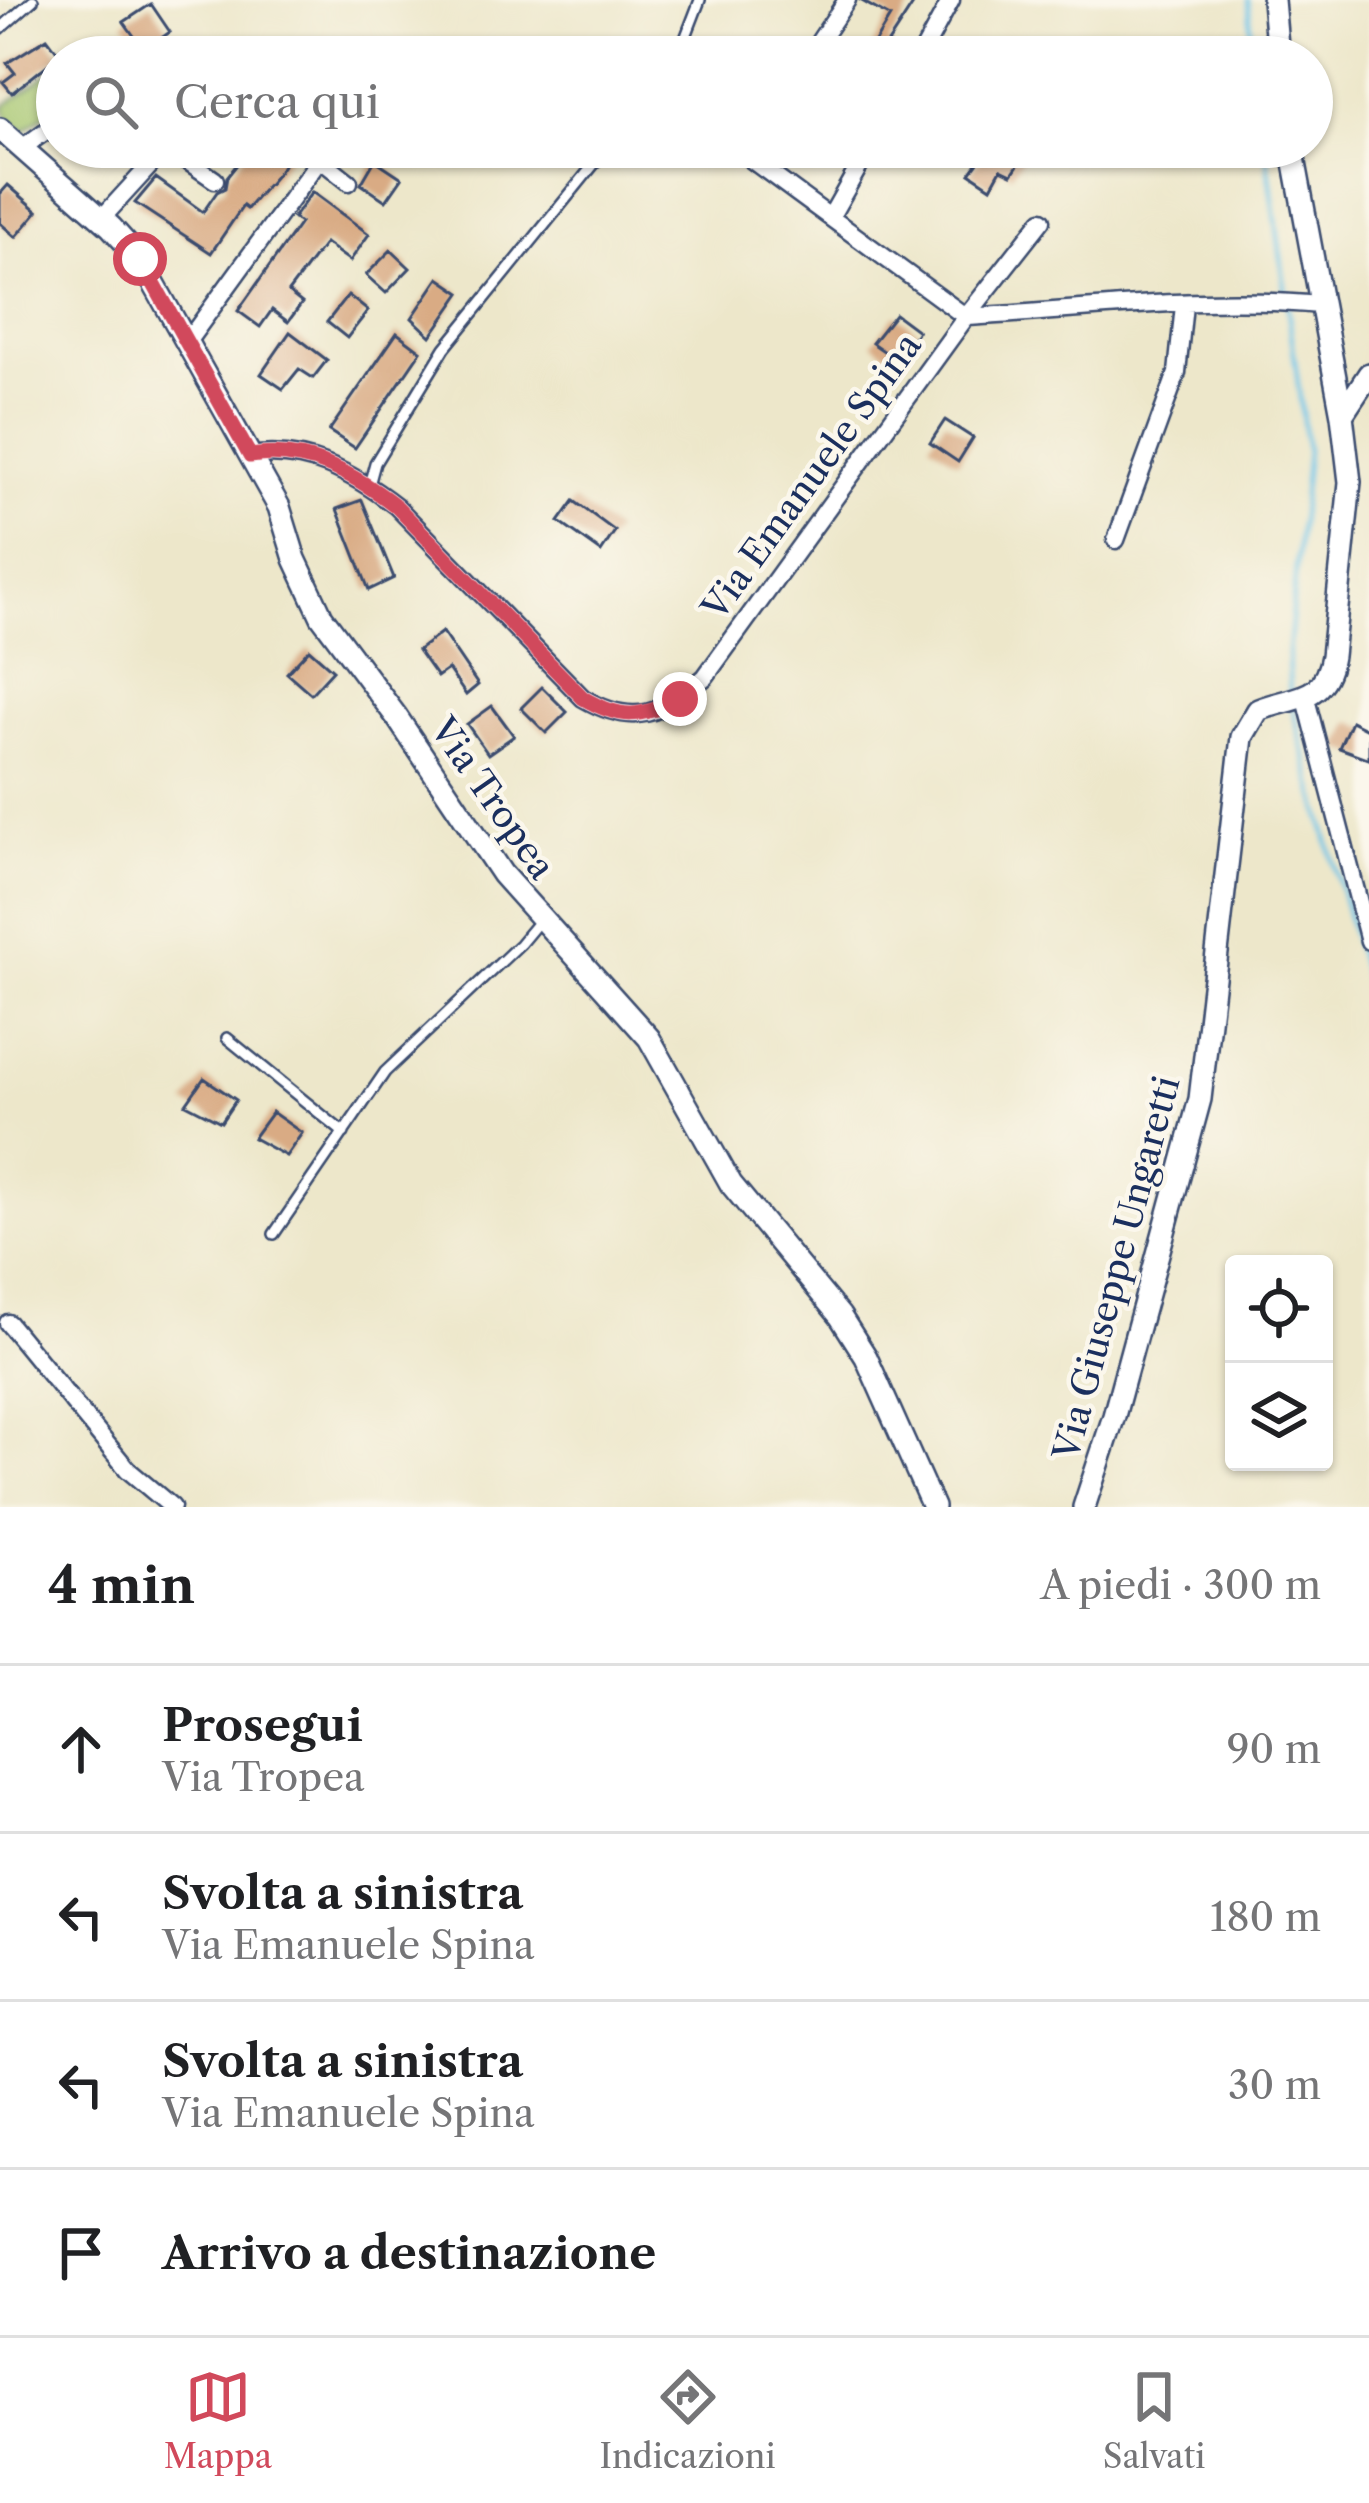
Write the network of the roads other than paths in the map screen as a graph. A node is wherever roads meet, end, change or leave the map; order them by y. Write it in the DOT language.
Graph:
graph roads {
  1 [pos="33,0"];
  2 [pos="700,0"];
  3 [pos="847,0"];
  4 [pos="952,0"];
  5 [pos="1273,0"];
  6 [pos="0,29"];
  7 [pos="686,36"];
  8 [pos="823,36"];
  9 [pos="932,36"];
  10 [pos="1276,36"];
  11 [pos="0,129"];
  12 [pos="36,138"];
  13 [pos="22,148"];
  14 [pos="36,160"];
  15 [pos="45,168"];
  16 [pos="148,168"];
  17 [pos="197,168"];
  18 [pos="313,168"];
  19 [pos="331,168"];
  20 [pos="591,168"];
  21 [pos="763,168"];
  22 [pos="857,168"];
  23 [pos="1296,168"];
  24 [pos="214,180"];
  25 [pos="349,182"];
  26 [pos="831,216"];
  27 [pos="102,218"];
  28 [pos="1042,220"];
  29 [pos="1184,305"];
  30 [pos="1319,305"];
  31 [pos="966,316"];
  32 [pos="187,342"];
  33 [pos="1369,374"];
  34 [pos="1342,415"];
  35 [pos="250,456"];
  36 [pos="369,485"];
  37 [pos="1116,540"];
  38 [pos="1302,696"];
  39 [pos="540,920"];
  40 [pos="1369,941"];
  41 [pos="227,1038"];
  42 [pos="344,1133"];
  43 [pos="274,1234"];
  44 [pos="8,1323"];
  45 [pos="172,1507"];
  46 [pos="933,1507"];
  47 [pos="1084,1507"];
  1 -- 6 [label="lane"];
  2 -- 7 [label="lane"];
  3 -- 8 [label="street"];
  4 -- 9 [label="street"];
  5 -- 10 [label="street"];
  11 -- 13 [label="street, Via Tropea"];
  12 -- 13 [label="street"];
  13 -- 14 [label="street, Via Tropea"];
  15 -- 27 [label="street, Via Tropea"];
  16 -- 27 [label="street"];
  17 -- 24 [label="street"];
  18 -- 32 [label="street"];
  19 -- 25 [label="street"];
  20 -- 36 [label="lane"];
  21 -- 26 [label="street"];
  22 -- 26 [label="street"];
  23 -- 30 [label="street"];
  26 -- 31 [label="street"];
  27 -- 32 [label="street, Via Tropea"];
  28 -- 31 [label="street"];
  29 -- 30 [label="street, Via Emanuele Spina"];
  29 -- 31 [label="street, Via Emanuele Spina"];
  29 -- 37 [label="street"];
  30 -- 34 [label="street"];
  31 -- 36 [label="street, Via Emanuele Spina"];
  32 -- 35 [label="street, Via Tropea"];
  33 -- 34 [label="street"];
  34 -- 38 [label="street"];
  35 -- 36 [label="street, Via Emanuele Spina"];
  35 -- 39 [label="street, Via Tropea"];
  38 -- 40 [label="street"];
  38 -- 47 [label="street, Via Giuseppe Ungaretti"];
  39 -- 42 [label="lane"];
  39 -- 46 [label="street, Via Tropea"];
  41 -- 42 [label="lane"];
  42 -- 43 [label="lane"];
  44 -- 45 [label="street"];
}
